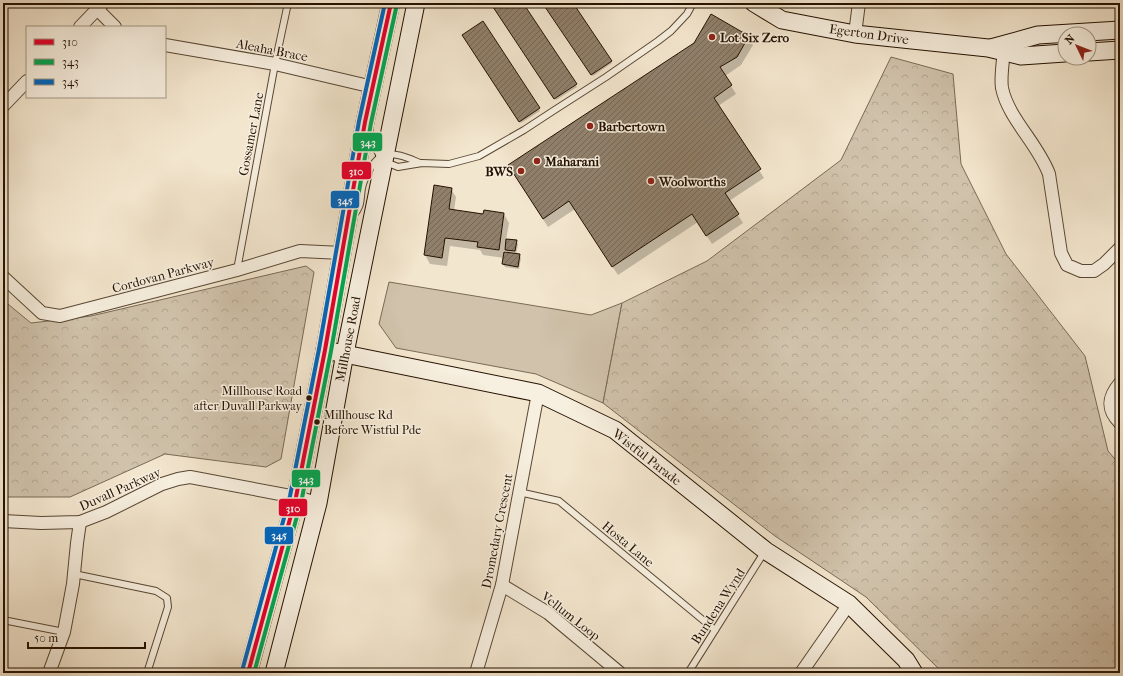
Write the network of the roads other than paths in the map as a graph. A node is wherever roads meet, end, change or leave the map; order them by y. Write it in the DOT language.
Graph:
graph roads {
  1 [pos="288,3"];
  2 [pos="391,3"];
  3 [pos="416,3"];
  4 [pos="693,3"];
  5 [pos="754,3"];
  6 [pos="859,3"];
  7 [pos="100,6"];
  8 [pos="81,26"];
  9 [pos="114,26"];
  10 [pos="1120,30"];
  11 [pos="855,34"];
  12 [pos="166,45"];
  13 [pos="999,48"];
  14 [pos="1120,50"];
  15 [pos="1097,51"];
  16 [pos="1057,54"];
  17 [pos="275,64"];
  18 [pos="26,83"];
  19 [pos="373,87"];
  20 [pos="3,106"];
  21 [pos="367,114"];
  22 [pos="383,158"];
  23 [pos="422,164"];
  24 [pos="347,222"];
  25 [pos="1120,248"];
  26 [pos="342,253"];
  27 [pos="236,270"];
  28 [pos="3,276"];
  29 [pos="325,350"];
  30 [pos="345,353"];
  31 [pos="1120,383"];
  32 [pos="538,393"];
  33 [pos="1120,423"];
  34 [pos="519,492"];
  35 [pos="296,497"];
  36 [pos="318,503"];
  37 [pos="3,521"];
  38 [pos="80,522"];
  39 [pos="766,550"];
  40 [pos="74,574"];
  41 [pos="502,585"];
  42 [pos="849,604"];
  43 [pos="3,620"];
  44 [pos="715,630"];
  45 [pos="64,632"];
  46 [pos="49,673"];
  47 [pos="147,673"];
  48 [pos="248,673"];
  49 [pos="274,673"];
  50 [pos="476,673"];
  51 [pos="620,673"];
  52 [pos="688,673"];
  53 [pos="801,673"];
  54 [pos="914,673"];
  1 -- 17 [label="lane, Gossamer Lane"];
  2 -- 19 [label="main road, Millhouse Road"];
  3 -- 22 [label="main road, Millhouse Road"];
  4 -- 23 [label="lane"];
  5 -- 11 [label="main road, Egerton Drive"];
  6 -- 11 [label="street"];
  7 -- 8 [label="street"];
  7 -- 9 [label="street"];
  10 -- 13 [label="main road, Egerton Drive"];
  11 -- 13 [label="main road, Egerton Drive"];
  12 -- 17 [label="street, Aleaha Brace"];
  13 -- 16 [label="main road, Egerton Drive"];
  13 -- 25 [label="street"];
  14 -- 15 [label="main road"];
  17 -- 19 [label="street, Aleaha Brace"];
  17 -- 27 [label="lane, Gossamer Lane"];
  18 -- 20 [label="street"];
  19 -- 21 [label="main road, Millhouse Road"];
  21 -- 22 [label="lane"];
  21 -- 24 [label="main road, Millhouse Road"];
  22 -- 23 [label="lane"];
  22 -- 23 [label="lane"];
  22 -- 24 [label="lane"];
  22 -- 30 [label="main road, Millhouse Road"];
  24 -- 26 [label="main road, Millhouse Road"];
  26 -- 27 [label="street, Cordovan Parkway"];
  26 -- 29 [label="main road, Millhouse Road"];
  27 -- 28 [label="street, Cordovan Parkway"];
  29 -- 30 [label="main road, Wistful Parade"];
  29 -- 35 [label="main road, Millhouse Road"];
  30 -- 32 [label="main road, Wistful Parade"];
  30 -- 36 [label="main road, Millhouse Road"];
  31 -- 33 [label="street"];
  32 -- 34 [label="street, Dromedary Crescent"];
  32 -- 39 [label="main road, Wistful Parade"];
  34 -- 41 [label="street, Dromedary Crescent"];
  34 -- 44 [label="lane, Hosta Lane"];
  35 -- 36 [label="street, Duvall Parkway"];
  35 -- 38 [label="street, Duvall Parkway"];
  35 -- 48 [label="main road, Millhouse Road"];
  36 -- 49 [label="main road, Millhouse Road"];
  37 -- 38 [label="street, Duvall Parkway"];
  38 -- 40 [label="street"];
  39 -- 42 [label="main road, Wistful Parade"];
  39 -- 44 [label="lane, Bundena Wynd"];
  40 -- 45 [label="street"];
  40 -- 47 [label="lane"];
  41 -- 50 [label="street, Dromedary Crescent"];
  41 -- 51 [label="street, Vellum Loop"];
  42 -- 53 [label="street"];
  42 -- 54 [label="main road, Wistful Parade"];
  43 -- 45 [label="lane"];
  44 -- 52 [label="lane, Bundena Wynd"];
  45 -- 46 [label="street"];
}
